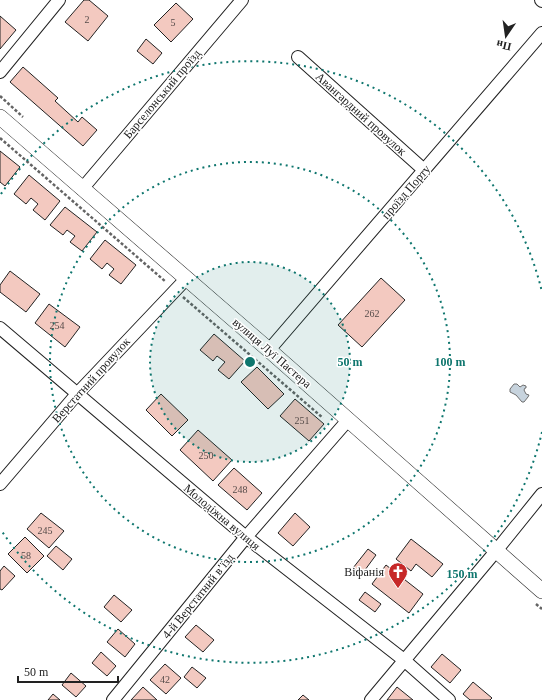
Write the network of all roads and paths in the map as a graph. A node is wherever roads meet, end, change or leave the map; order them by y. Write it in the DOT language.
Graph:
graph roads {
  1 [pos="59,0"];
  2 [pos="242,0"];
  3 [pos="542,33"];
  4 [pos="298,57"];
  5 [pos="0,72"];
  6 [pos="0,117"];
  7 [pos="0,138"];
  8 [pos="424,170"];
  9 [pos="82,189"];
  10 [pos="186,279"];
  11 [pos="169,284"];
  12 [pos="181,295"];
  13 [pos="0,328"];
  14 [pos="269,350"];
  15 [pos="77,394"];
  16 [pos="348,420"];
  17 [pos="338,431"];
  18 [pos="0,484"];
  19 [pos="542,494"];
  20 [pos="246,537"];
  21 [pos="496,551"];
  22 [pos="536,595"];
  23 [pos="542,609"];
  24 [pos="404,660"];
  25 [pos="114,700"];
  26 [pos="371,700"];
  27 [pos="449,700"];
  1 -- 5 [label="street"];
  2 -- 9 [label="street, Барселонський проїзд"];
  3 -- 8 [label="street, проїзд Порту"];
  4 -- 8 [label="street, Авангардний провулок"];
  6 -- 9 [label="street, вулиця Луї Пастера"];
  7 -- 11 [label="path"];
  8 -- 14 [label="street, проїзд Порту"];
  9 -- 10 [label="street, вулиця Луї Пастера"];
  10 -- 14 [label="street, вулиця Луї Пастера"];
  10 -- 15 [label="street, Верстатний провулок"];
  12 -- 17 [label="path"];
  13 -- 15 [label="street, Молодіжна вулиця"];
  14 -- 16 [label="street, вулиця Луї Пастера"];
  15 -- 18 [label="street, Верстатний провулок"];
  15 -- 20 [label="street, Молодіжна вулиця"];
  16 -- 17 [label="street, 4-й Верстатний в’їзд"];
  16 -- 21 [label="street, вулиця Луї Пастера"];
  17 -- 20 [label="street, 4-й Верстатний в’їзд"];
  19 -- 21 [label="street"];
  20 -- 24 [label="street, Молодіжна вулиця"];
  20 -- 25 [label="street, 4-й Верстатний в’їзд"];
  21 -- 22 [label="street, вулиця Луї Пастера"];
  21 -- 24 [label="street"];
  22 -- 23 [label="path"];
  24 -- 26 [label="street"];
  24 -- 27 [label="street, Молодіжна вулиця"];
}
